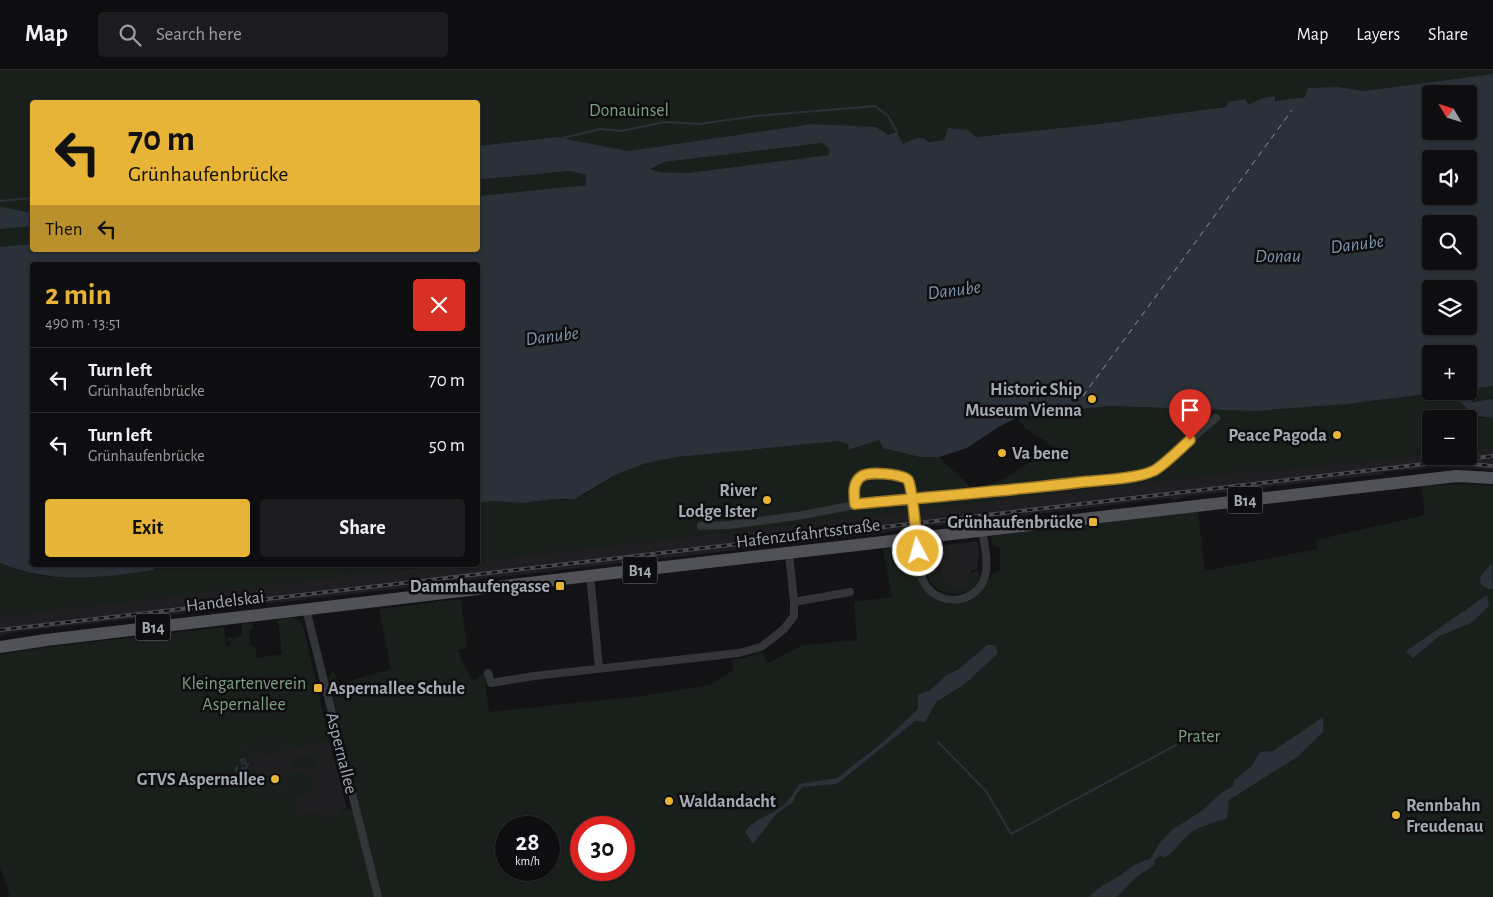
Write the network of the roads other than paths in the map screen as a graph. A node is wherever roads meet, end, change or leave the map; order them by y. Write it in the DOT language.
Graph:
graph roads {
  1 [pos="1216,418"];
  2 [pos="1493,478"];
  3 [pos="855,504"];
  4 [pos="701,526"];
  5 [pos="982,529"];
  6 [pos="789,553"];
  7 [pos="590,575"];
  8 [pos="850,592"];
  9 [pos="794,602"];
  10 [pos="306,609"];
  11 [pos="0,647"];
  12 [pos="599,668"];
  13 [pos="488,673"];
  14 [pos="378,897"];
  1 -- 3 [label="street"];
  2 -- 5 [label="main road, Hafenzufahrtsstraße / B14"];
  3 -- 4 [label="street"];
  3 -- 5 [label="street, bridge"];
  5 -- 6 [label="main road, Hafenzufahrtsstraße / B14"];
  6 -- 7 [label="main road, Hafenzufahrtsstraße / B14"];
  6 -- 9 [label="street"];
  7 -- 10 [label="main road, Hafenzufahrtsstraße / B14"];
  7 -- 12 [label="street"];
  8 -- 9 [label="street"];
  9 -- 12 [label="street"];
  10 -- 11 [label="main road, Handelskai / B14"];
  10 -- 14 [label="street, Aspernallee"];
  12 -- 13 [label="street"];
}
